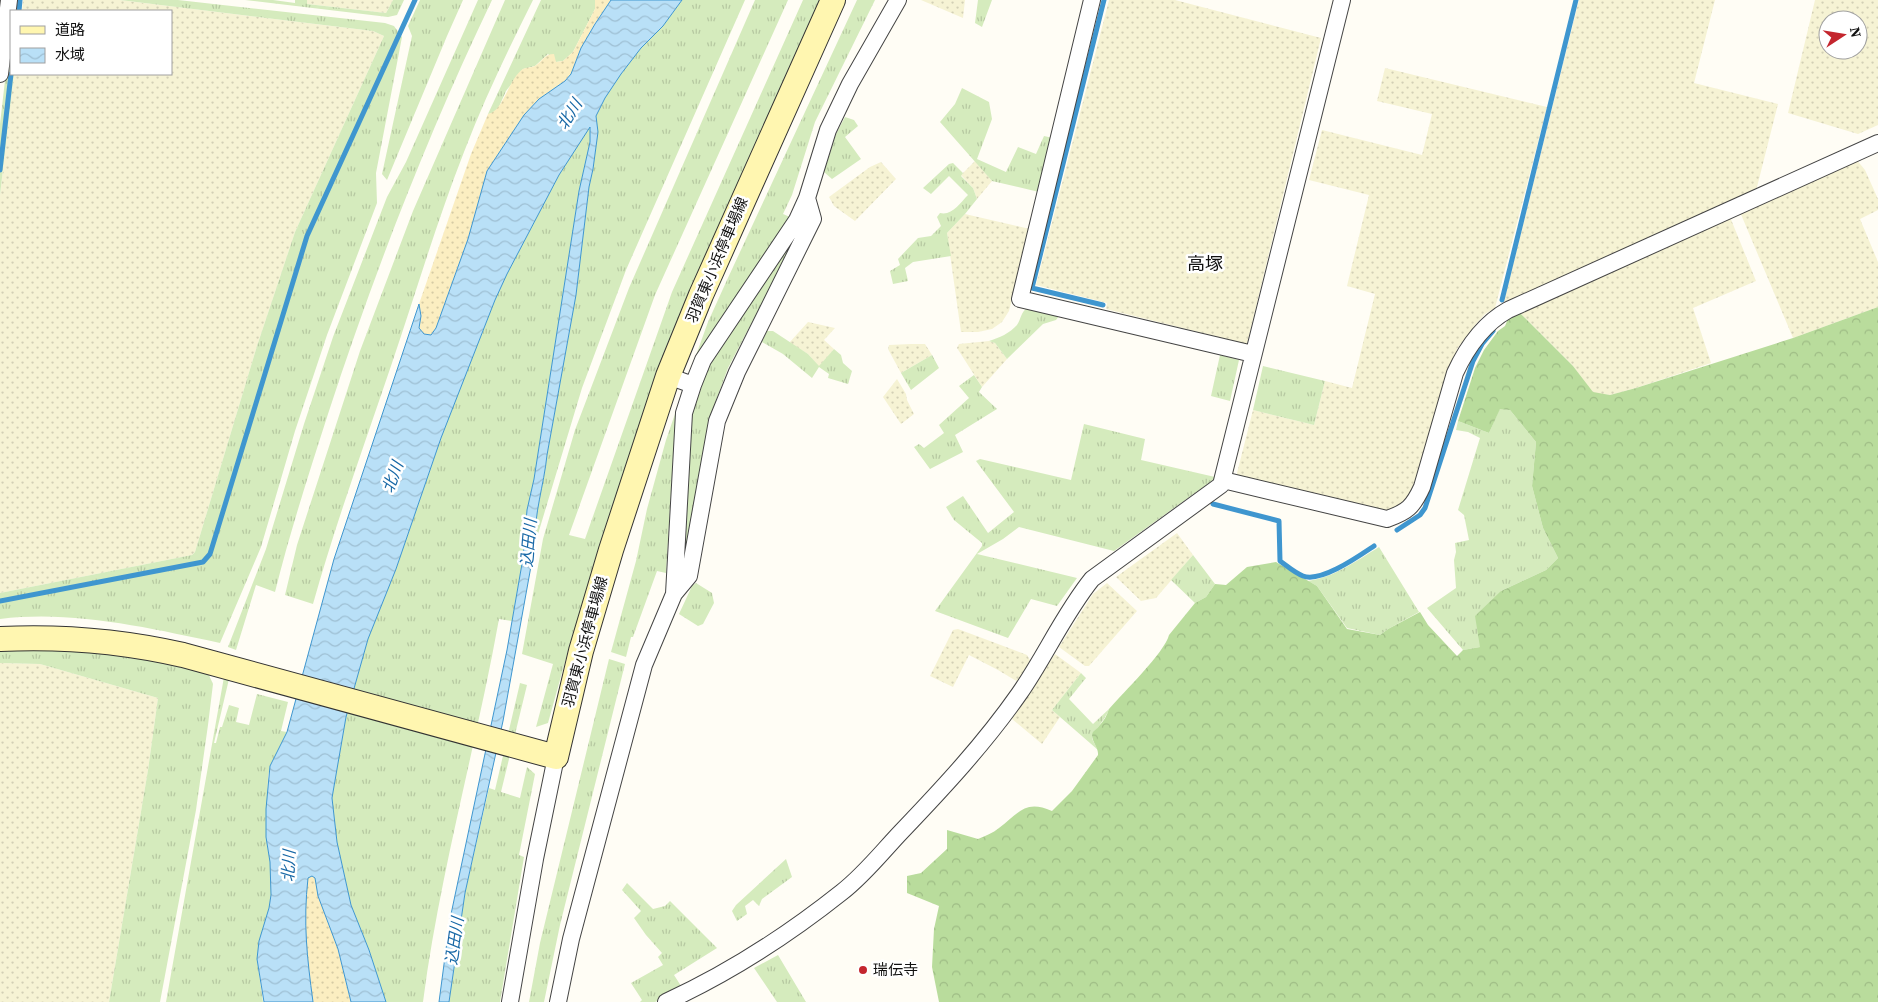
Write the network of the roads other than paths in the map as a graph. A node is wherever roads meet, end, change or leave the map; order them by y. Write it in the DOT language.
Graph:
graph roads {
  1 [pos="9,0"];
  2 [pos="833,0"];
  3 [pos="898,0"];
  4 [pos="1092,0"];
  5 [pos="1342,0"];
  6 [pos="0,74"];
  7 [pos="1878,143"];
  8 [pos="807,198"];
  9 [pos="1254,354"];
  10 [pos="668,376"];
  11 [pos="693,385"];
  12 [pos="1223,480"];
  13 [pos="674,594"];
  14 [pos="0,639"];
  15 [pos="545,754"];
  16 [pos="510,1002"];
  17 [pos="558,1002"];
  18 [pos="666,1002"];
  1 -- 6 [label="street"];
  2 -- 10 [label="main road, 羽賀東小浜停車場線"];
  3 -- 8 [label="street"];
  4 -- 9 [label="street"];
  5 -- 9 [label="street"];
  7 -- 12 [label="street"];
  8 -- 11 [label="street"];
  8 -- 13 [label="street"];
  9 -- 12 [label="street"];
  10 -- 11 [label="street"];
  10 -- 15 [label="main road, 羽賀東小浜停車場線"];
  11 -- 13 [label="street"];
  12 -- 18 [label="street"];
  13 -- 17 [label="street"];
  14 -- 15 [label="main road"];
  15 -- 16 [label="street"];
}
